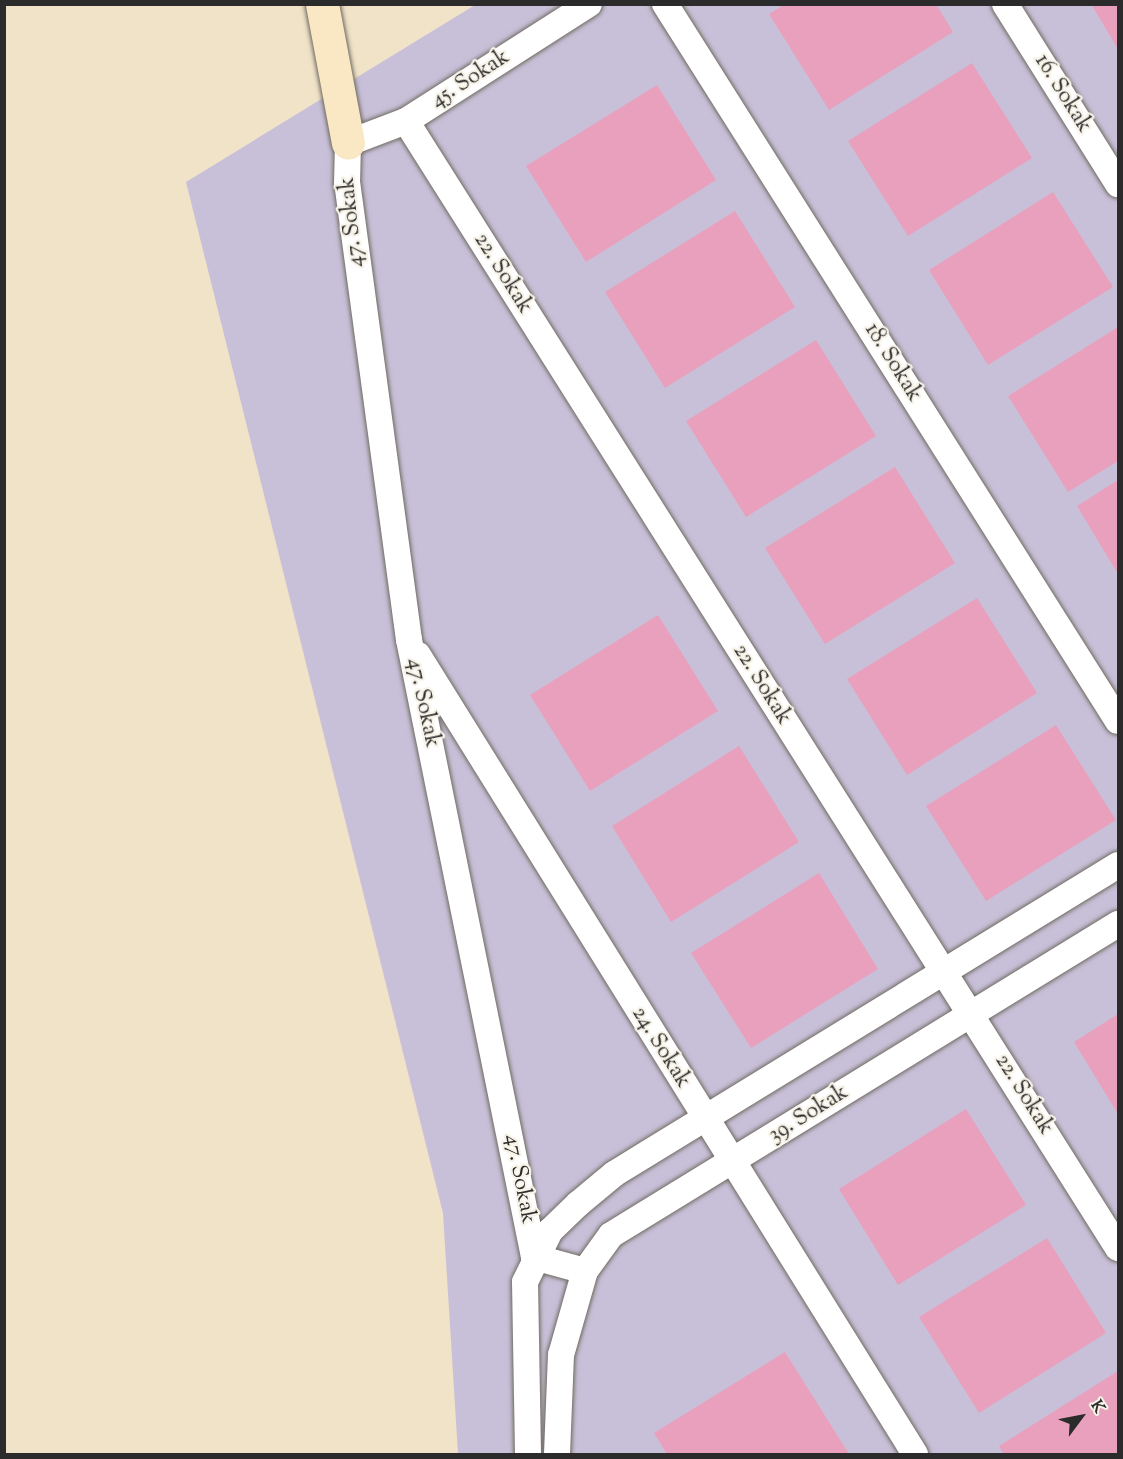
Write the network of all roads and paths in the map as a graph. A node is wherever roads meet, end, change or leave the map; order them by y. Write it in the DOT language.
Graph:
graph roads {
  1 [pos="322,4"];
  2 [pos="589,4"];
  3 [pos="665,4"];
  4 [pos="1005,4"];
  5 [pos="406,122"];
  6 [pos="348,143"];
  7 [pos="1119,184"];
  8 [pos="409,639"];
  9 [pos="1119,721"];
  10 [pos="1119,865"];
  11 [pos="1119,924"];
  12 [pos="943,973"];
  13 [pos="971,1013"];
  14 [pos="706,1122"];
  15 [pos="733,1163"];
  16 [pos="1119,1248"];
  17 [pos="534,1257"];
  18 [pos="585,1271"];
  19 [pos="531,1453"];
  20 [pos="557,1455"];
  21 [pos="915,1455"];
  1 -- 6 [label="street"];
  2 -- 5 [label="street, 45. Sokak"];
  3 -- 9 [label="street, 18. Sokak"];
  4 -- 7 [label="street, 16. Sokak"];
  5 -- 6 [label="street, 45. Sokak"];
  5 -- 12 [label="street, 22. Sokak"];
  6 -- 8 [label="street, 47. Sokak"];
  8 -- 14 [label="street, 24. Sokak"];
  8 -- 17 [label="street, 47. Sokak"];
  10 -- 12 [label="street"];
  11 -- 13 [label="street, 39. Sokak"];
  12 -- 13 [label="street, 22. Sokak"];
  12 -- 14 [label="street"];
  13 -- 15 [label="street, 39. Sokak"];
  13 -- 16 [label="street, 22. Sokak"];
  14 -- 15 [label="street, 24. Sokak"];
  14 -- 17 [label="street"];
  15 -- 18 [label="street, 39. Sokak"];
  15 -- 21 [label="street, 24. Sokak"];
  17 -- 18 [label="street"];
  17 -- 19 [label="street, 47. Sokak"];
  18 -- 20 [label="street, 39. Sokak"];
}
